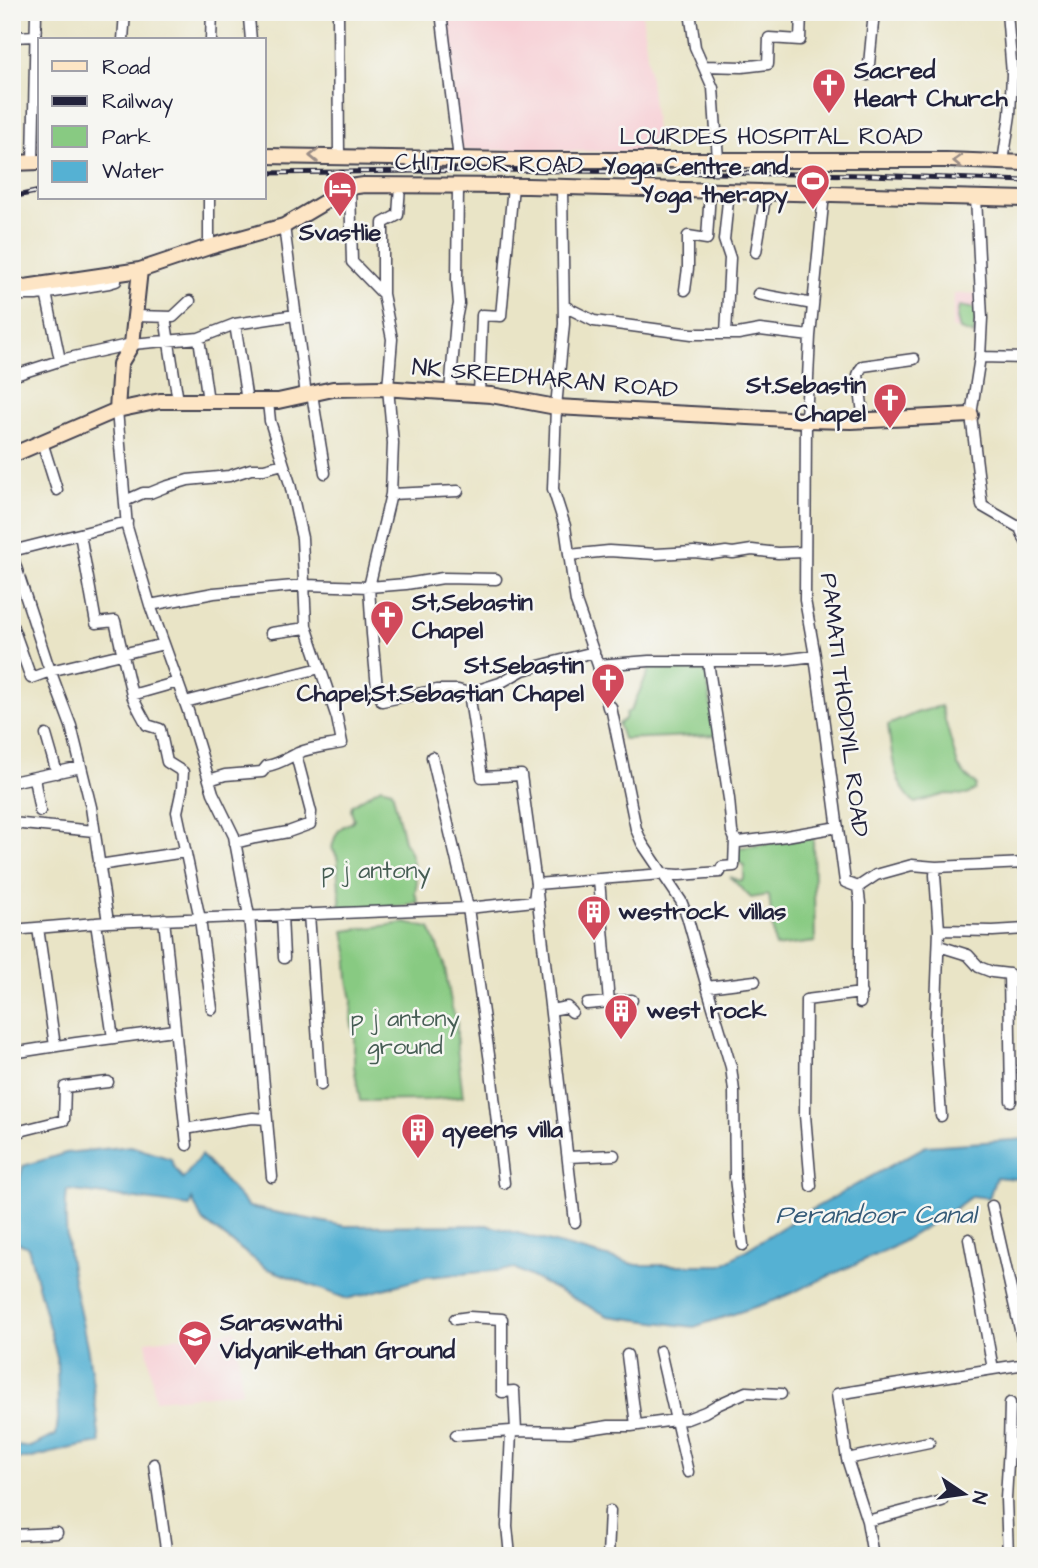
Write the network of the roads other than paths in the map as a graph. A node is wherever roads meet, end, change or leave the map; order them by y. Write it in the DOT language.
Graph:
graph roads {
  1 [pos="36,12"];
  2 [pos="125,12"];
  3 [pos="212,12"];
  4 [pos="250,12"];
  5 [pos="338,12"];
  6 [pos="441,12"];
  7 [pos="690,12"];
  8 [pos="800,12"];
  9 [pos="874,12"];
  10 [pos="1007,12"];
  11 [pos="36,36"];
  12 [pos="12,37"];
  13 [pos="123,38"];
  14 [pos="211,38"];
  15 [pos="251,38"];
  16 [pos="704,66"];
  17 [pos="1026,73"];
  18 [pos="1012,74"];
  19 [pos="868,75"];
  20 [pos="266,156"];
  21 [pos="339,157"];
  22 [pos="459,159"];
  23 [pos="718,159"];
  24 [pos="37,162"];
  25 [pos="1003,162"];
  26 [pos="12,163"];
  27 [pos="1026,163"];
  28 [pos="400,186"];
  29 [pos="513,186"];
  30 [pos="351,187"];
  31 [pos="458,187"];
  32 [pos="562,187"];
  33 [pos="710,191"];
  34 [pos="729,191"];
  35 [pos="766,192"];
  36 [pos="824,194"];
  37 [pos="976,197"];
  38 [pos="1026,199"];
  39 [pos="209,200"];
  40 [pos="284,226"];
  41 [pos="209,247"];
  42 [pos="755,252"];
  43 [pos="140,270"];
  44 [pos="114,274"];
  45 [pos="12,286"];
  46 [pos="685,290"];
  47 [pos="46,293"];
  48 [pos="383,294"];
  49 [pos="758,294"];
  50 [pos="12,295"];
  51 [pos="190,301"];
  52 [pos="813,304"];
  53 [pos="564,306"];
  54 [pos="295,315"];
  55 [pos="135,316"];
  56 [pos="165,317"];
  57 [pos="235,324"];
  58 [pos="726,334"];
  59 [pos="810,336"];
  60 [pos="199,338"];
  61 [pos="168,340"];
  62 [pos="132,344"];
  63 [pos="980,357"];
  64 [pos="1026,358"];
  65 [pos="914,359"];
  66 [pos="60,360"];
  67 [pos="12,376"];
  68 [pos="388,388"];
  69 [pos="450,393"];
  70 [pos="309,395"];
  71 [pos="479,395"];
  72 [pos="178,401"];
  73 [pos="208,401"];
  74 [pos="247,401"];
  75 [pos="268,401"];
  76 [pos="556,407"];
  77 [pos="117,410"];
  78 [pos="971,415"];
  79 [pos="806,420"];
  80 [pos="864,421"];
  81 [pos="42,442"];
  82 [pos="12,455"];
  83 [pos="283,464"];
  84 [pos="325,473"];
  85 [pos="57,490"];
  86 [pos="458,491"];
  87 [pos="391,494"];
  88 [pos="125,501"];
  89 [pos="127,522"];
  90 [pos="80,534"];
  91 [pos="1026,542"];
  92 [pos="805,552"];
  93 [pos="12,553"];
  94 [pos="569,555"];
  95 [pos="496,579"];
  96 [pos="305,585"];
  97 [pos="369,586"];
  98 [pos="150,605"];
  99 [pos="12,625"];
  100 [pos="306,628"];
  101 [pos="271,633"];
  102 [pos="164,644"];
  103 [pos="594,652"];
  104 [pos="122,654"];
  105 [pos="815,656"];
  106 [pos="708,662"];
  107 [pos="598,665"];
  108 [pos="320,668"];
  109 [pos="50,671"];
  110 [pos="178,682"];
  111 [pos="469,693"];
  112 [pos="132,695"];
  113 [pos="185,702"];
  114 [pos="46,735"];
  115 [pos="296,755"];
  116 [pos="432,757"];
  117 [pos="81,767"];
  118 [pos="57,773"];
  119 [pos="34,778"];
  120 [pos="209,780"];
  121 [pos="12,782"];
  122 [pos="40,811"];
  123 [pos="12,823"];
  124 [pos="838,827"];
  125 [pos="94,831"];
  126 [pos="735,839"];
  127 [pos="235,843"];
  128 [pos="185,852"];
  129 [pos="1026,863"];
  130 [pos="99,865"];
  131 [pos="936,867"];
  132 [pos="663,874"];
  133 [pos="599,878"];
  134 [pos="537,884"];
  135 [pos="858,887"];
  136 [pos="468,908"];
  137 [pos="309,914"];
  138 [pos="282,915"];
  139 [pos="249,916"];
  140 [pos="164,919"];
  141 [pos="200,919"];
  142 [pos="108,922"];
  143 [pos="96,923"];
  144 [pos="38,928"];
  145 [pos="1026,929"];
  146 [pos="12,930"];
  147 [pos="939,930"];
  148 [pos="939,946"];
  149 [pos="284,958"];
  150 [pos="755,981"];
  151 [pos="706,987"];
  152 [pos="632,1000"];
  153 [pos="609,1003"];
  154 [pos="587,1004"];
  155 [pos="212,1009"];
  156 [pos="551,1010"];
  157 [pos="572,1012"];
  158 [pos="174,1030"];
  159 [pos="113,1038"];
  160 [pos="55,1046"];
  161 [pos="12,1053"];
  162 [pos="108,1083"];
  163 [pos="321,1085"];
  164 [pos="1011,1101"];
  165 [pos="940,1116"];
  166 [pos="267,1119"];
  167 [pos="185,1129"];
  168 [pos="12,1136"];
  169 [pos="187,1145"];
  170 [pos="614,1155"];
  171 [pos="568,1157"];
  172 [pos="272,1177"];
  173 [pos="504,1183"];
  174 [pos="811,1186"];
  175 [pos="992,1206"];
  176 [pos="575,1222"];
  177 [pos="969,1240"];
  178 [pos="743,1245"];
  179 [pos="454,1319"];
  180 [pos="660,1351"];
  181 [pos="627,1355"];
  182 [pos="1026,1356"];
  183 [pos="1026,1364"];
  184 [pos="993,1369"];
  185 [pos="781,1394"];
  186 [pos="1010,1403"];
  187 [pos="675,1420"];
  188 [pos="636,1425"];
  189 [pos="513,1431"];
  190 [pos="456,1435"];
  191 [pos="929,1441"];
  192 [pos="847,1459"];
  193 [pos="154,1464"];
  194 [pos="688,1472"];
  195 [pos="942,1501"];
  196 [pos="610,1511"];
  197 [pos="867,1521"];
  198 [pos="57,1533"];
  199 [pos="12,1535"];
  200 [pos="167,1556"];
  201 [pos="510,1556"];
  202 [pos="608,1556"];
  203 [pos="873,1556"];
  204 [pos="1007,1556"];
  1 -- 11 [label="street"];
  2 -- 13 [label="street"];
  3 -- 14 [label="street"];
  4 -- 15 [label="street"];
  5 -- 21 [label="street"];
  6 -- 22 [label="street"];
  7 -- 16 [label="street"];
  8 -- 16 [label="street"];
  9 -- 19 [label="street"];
  10 -- 18 [label="street"];
  11 -- 12 [label="street"];
  11 -- 24 [label="street"];
  16 -- 23 [label="street"];
  17 -- 18 [label="street"];
  18 -- 25 [label="street"];
  21 -- 20 [label="street, LOURDES HOSPITAL ROAD, one-way"];
  21 -- 22 [label="street, LOURDES HOSPITAL ROAD"];
  22 -- 23 [label="street, LOURDES HOSPITAL ROAD"];
  25 -- 23 [label="street, LOURDES HOSPITAL ROAD, one-way"];
  24 -- 26 [label="street"];
  25 -- 27 [label="street, LOURDES HOSPITAL ROAD"];
  28 -- 30 [label="street, CHITTOOR ROAD"];
  28 -- 31 [label="street, CHITTOOR ROAD"];
  28 -- 48 [label="street"];
  29 -- 31 [label="street, CHITTOOR ROAD"];
  29 -- 32 [label="street, CHITTOOR ROAD"];
  29 -- 71 [label="street"];
  30 -- 40 [label="street, CHITTOOR ROAD"];
  30 -- 48 [label="street"];
  31 -- 69 [label="street"];
  32 -- 33 [label="street, CHITTOOR ROAD"];
  32 -- 53 [label="street"];
  33 -- 34 [label="street, CHITTOOR ROAD"];
  33 -- 46 [label="street"];
  34 -- 35 [label="street, CHITTOOR ROAD"];
  34 -- 58 [label="street"];
  35 -- 36 [label="street, CHITTOOR ROAD"];
  35 -- 42 [label="street"];
  36 -- 37 [label="street, CHITTOOR ROAD"];
  36 -- 52 [label="street, PAMATI THODIYIL ROAD"];
  37 -- 38 [label="street, CHITTOOR ROAD"];
  37 -- 63 [label="street"];
  39 -- 41 [label="street"];
  40 -- 41 [label="street, CHITTOOR ROAD"];
  40 -- 54 [label="street"];
  41 -- 43 [label="street, CHITTOOR ROAD"];
  43 -- 44 [label="street, CHITTOOR ROAD"];
  43 -- 55 [label="street"];
  44 -- 45 [label="street, CHITTOOR ROAD"];
  44 -- 47 [label="street"];
  47 -- 50 [label="street"];
  47 -- 66 [label="street"];
  48 -- 68 [label="street"];
  49 -- 52 [label="street"];
  51 -- 56 [label="street"];
  52 -- 59 [label="street, PAMATI THODIYIL ROAD"];
  53 -- 58 [label="street"];
  53 -- 76 [label="street"];
  54 -- 57 [label="street"];
  54 -- 70 [label="street"];
  55 -- 56 [label="street"];
  55 -- 62 [label="street"];
  56 -- 61 [label="street"];
  57 -- 60 [label="street"];
  57 -- 74 [label="street"];
  58 -- 59 [label="street"];
  59 -- 79 [label="street, PAMATI THODIYIL ROAD"];
  60 -- 61 [label="street"];
  60 -- 73 [label="street"];
  61 -- 62 [label="street"];
  61 -- 72 [label="street"];
  62 -- 66 [label="street"];
  62 -- 77 [label="street"];
  63 -- 64 [label="street"];
  63 -- 78 [label="street"];
  65 -- 80 [label="street"];
  66 -- 67 [label="street"];
  68 -- 69 [label="street, NK SREEDHARAN ROAD"];
  68 -- 70 [label="street, NK SREEDHARAN ROAD"];
  68 -- 87 [label="street"];
  69 -- 71 [label="street, NK SREEDHARAN ROAD"];
  70 -- 75 [label="street, NK SREEDHARAN ROAD"];
  70 -- 84 [label="street"];
  71 -- 76 [label="street, NK SREEDHARAN ROAD"];
  72 -- 73 [label="street, NK SREEDHARAN ROAD"];
  72 -- 77 [label="street, NK SREEDHARAN ROAD"];
  73 -- 74 [label="street, NK SREEDHARAN ROAD"];
  74 -- 75 [label="street, NK SREEDHARAN ROAD"];
  75 -- 83 [label="street"];
  76 -- 79 [label="street, NK SREEDHARAN ROAD"];
  76 -- 94 [label="street"];
  77 -- 81 [label="street, NK SREEDHARAN ROAD"];
  77 -- 88 [label="street"];
  78 -- 80 [label="street, NK SREEDHARAN ROAD"];
  78 -- 91 [label="street"];
  79 -- 80 [label="street, NK SREEDHARAN ROAD"];
  79 -- 92 [label="street, PAMATI THODIYIL ROAD"];
  81 -- 82 [label="street, NK SREEDHARAN ROAD"];
  81 -- 85 [label="street"];
  83 -- 88 [label="street"];
  83 -- 96 [label="street"];
  86 -- 87 [label="street"];
  87 -- 97 [label="street"];
  88 -- 89 [label="street"];
  89 -- 90 [label="street"];
  89 -- 98 [label="street"];
  90 -- 93 [label="street"];
  90 -- 104 [label="street"];
  92 -- 94 [label="street"];
  92 -- 105 [label="street, PAMATI THODIYIL ROAD"];
  93 -- 109 [label="street"];
  94 -- 103 [label="street"];
  95 -- 97 [label="street"];
  96 -- 97 [label="street"];
  96 -- 98 [label="street"];
  96 -- 100 [label="street"];
  97 -- 111 [label="street"];
  98 -- 102 [label="street"];
  99 -- 109 [label="street"];
  100 -- 101 [label="street"];
  100 -- 108 [label="street"];
  102 -- 104 [label="street"];
  102 -- 110 [label="street"];
  103 -- 107 [label="street"];
  103 -- 111 [label="street"];
  104 -- 109 [label="street"];
  104 -- 112 [label="street"];
  105 -- 106 [label="street"];
  105 -- 124 [label="street, PAMATI THODIYIL ROAD"];
  106 -- 107 [label="street"];
  106 -- 126 [label="street"];
  107 -- 132 [label="street"];
  108 -- 113 [label="street"];
  108 -- 115 [label="street"];
  109 -- 117 [label="street"];
  110 -- 112 [label="street"];
  110 -- 113 [label="street"];
  111 -- 134 [label="street"];
  112 -- 128 [label="street"];
  113 -- 120 [label="street"];
  114 -- 118 [label="street"];
  115 -- 120 [label="street"];
  115 -- 127 [label="street"];
  116 -- 136 [label="street"];
  117 -- 118 [label="street"];
  117 -- 125 [label="street"];
  118 -- 119 [label="street"];
  119 -- 121 [label="street"];
  119 -- 122 [label="street"];
  120 -- 127 [label="street"];
  123 -- 125 [label="street"];
  124 -- 126 [label="street"];
  124 -- 135 [label="street, PAMATI THODIYIL ROAD"];
  125 -- 130 [label="street"];
  126 -- 132 [label="street"];
  127 -- 139 [label="street"];
  128 -- 130 [label="street"];
  128 -- 141 [label="street"];
  129 -- 131 [label="street"];
  130 -- 142 [label="street"];
  131 -- 135 [label="street"];
  131 -- 147 [label="street"];
  132 -- 133 [label="street"];
  132 -- 151 [label="street"];
  133 -- 134 [label="street"];
  133 -- 153 [label="street"];
  134 -- 136 [label="street"];
  134 -- 156 [label="street"];
  135 -- 174 [label="street, PAMATI THODIYIL ROAD"];
  136 -- 137 [label="street"];
  136 -- 173 [label="street"];
  137 -- 138 [label="street"];
  137 -- 163 [label="street"];
  138 -- 139 [label="street"];
  138 -- 149 [label="street"];
  139 -- 141 [label="street"];
  139 -- 166 [label="street"];
  140 -- 141 [label="street"];
  140 -- 142 [label="street"];
  140 -- 158 [label="street"];
  141 -- 155 [label="street"];
  142 -- 143 [label="street"];
  143 -- 144 [label="street"];
  143 -- 159 [label="street"];
  144 -- 146 [label="street"];
  144 -- 160 [label="street"];
  145 -- 147 [label="street"];
  147 -- 148 [label="street"];
  148 -- 164 [label="street"];
  148 -- 165 [label="street"];
  150 -- 151 [label="street"];
  151 -- 178 [label="street"];
  152 -- 153 [label="street"];
  153 -- 154 [label="street"];
  156 -- 157 [label="street"];
  156 -- 171 [label="street"];
  158 -- 159 [label="street"];
  158 -- 167 [label="street"];
  159 -- 160 [label="street"];
  160 -- 161 [label="street"];
  162 -- 168 [label="street"];
  166 -- 167 [label="street"];
  166 -- 172 [label="street"];
  167 -- 169 [label="street"];
  170 -- 171 [label="street"];
  171 -- 176 [label="street"];
  175 -- 182 [label="street"];
  177 -- 184 [label="street"];
  179 -- 189 [label="street"];
  180 -- 187 [label="street"];
  181 -- 188 [label="street"];
  183 -- 184 [label="street"];
  184 -- 192 [label="street"];
  185 -- 187 [label="street"];
  186 -- 204 [label="street"];
  187 -- 188 [label="street"];
  187 -- 194 [label="street"];
  188 -- 189 [label="street"];
  189 -- 190 [label="street"];
  189 -- 201 [label="street"];
  191 -- 192 [label="street"];
  192 -- 197 [label="street"];
  193 -- 200 [label="street"];
  195 -- 197 [label="street"];
  196 -- 202 [label="street"];
  197 -- 203 [label="street"];
  198 -- 199 [label="street"];
}
